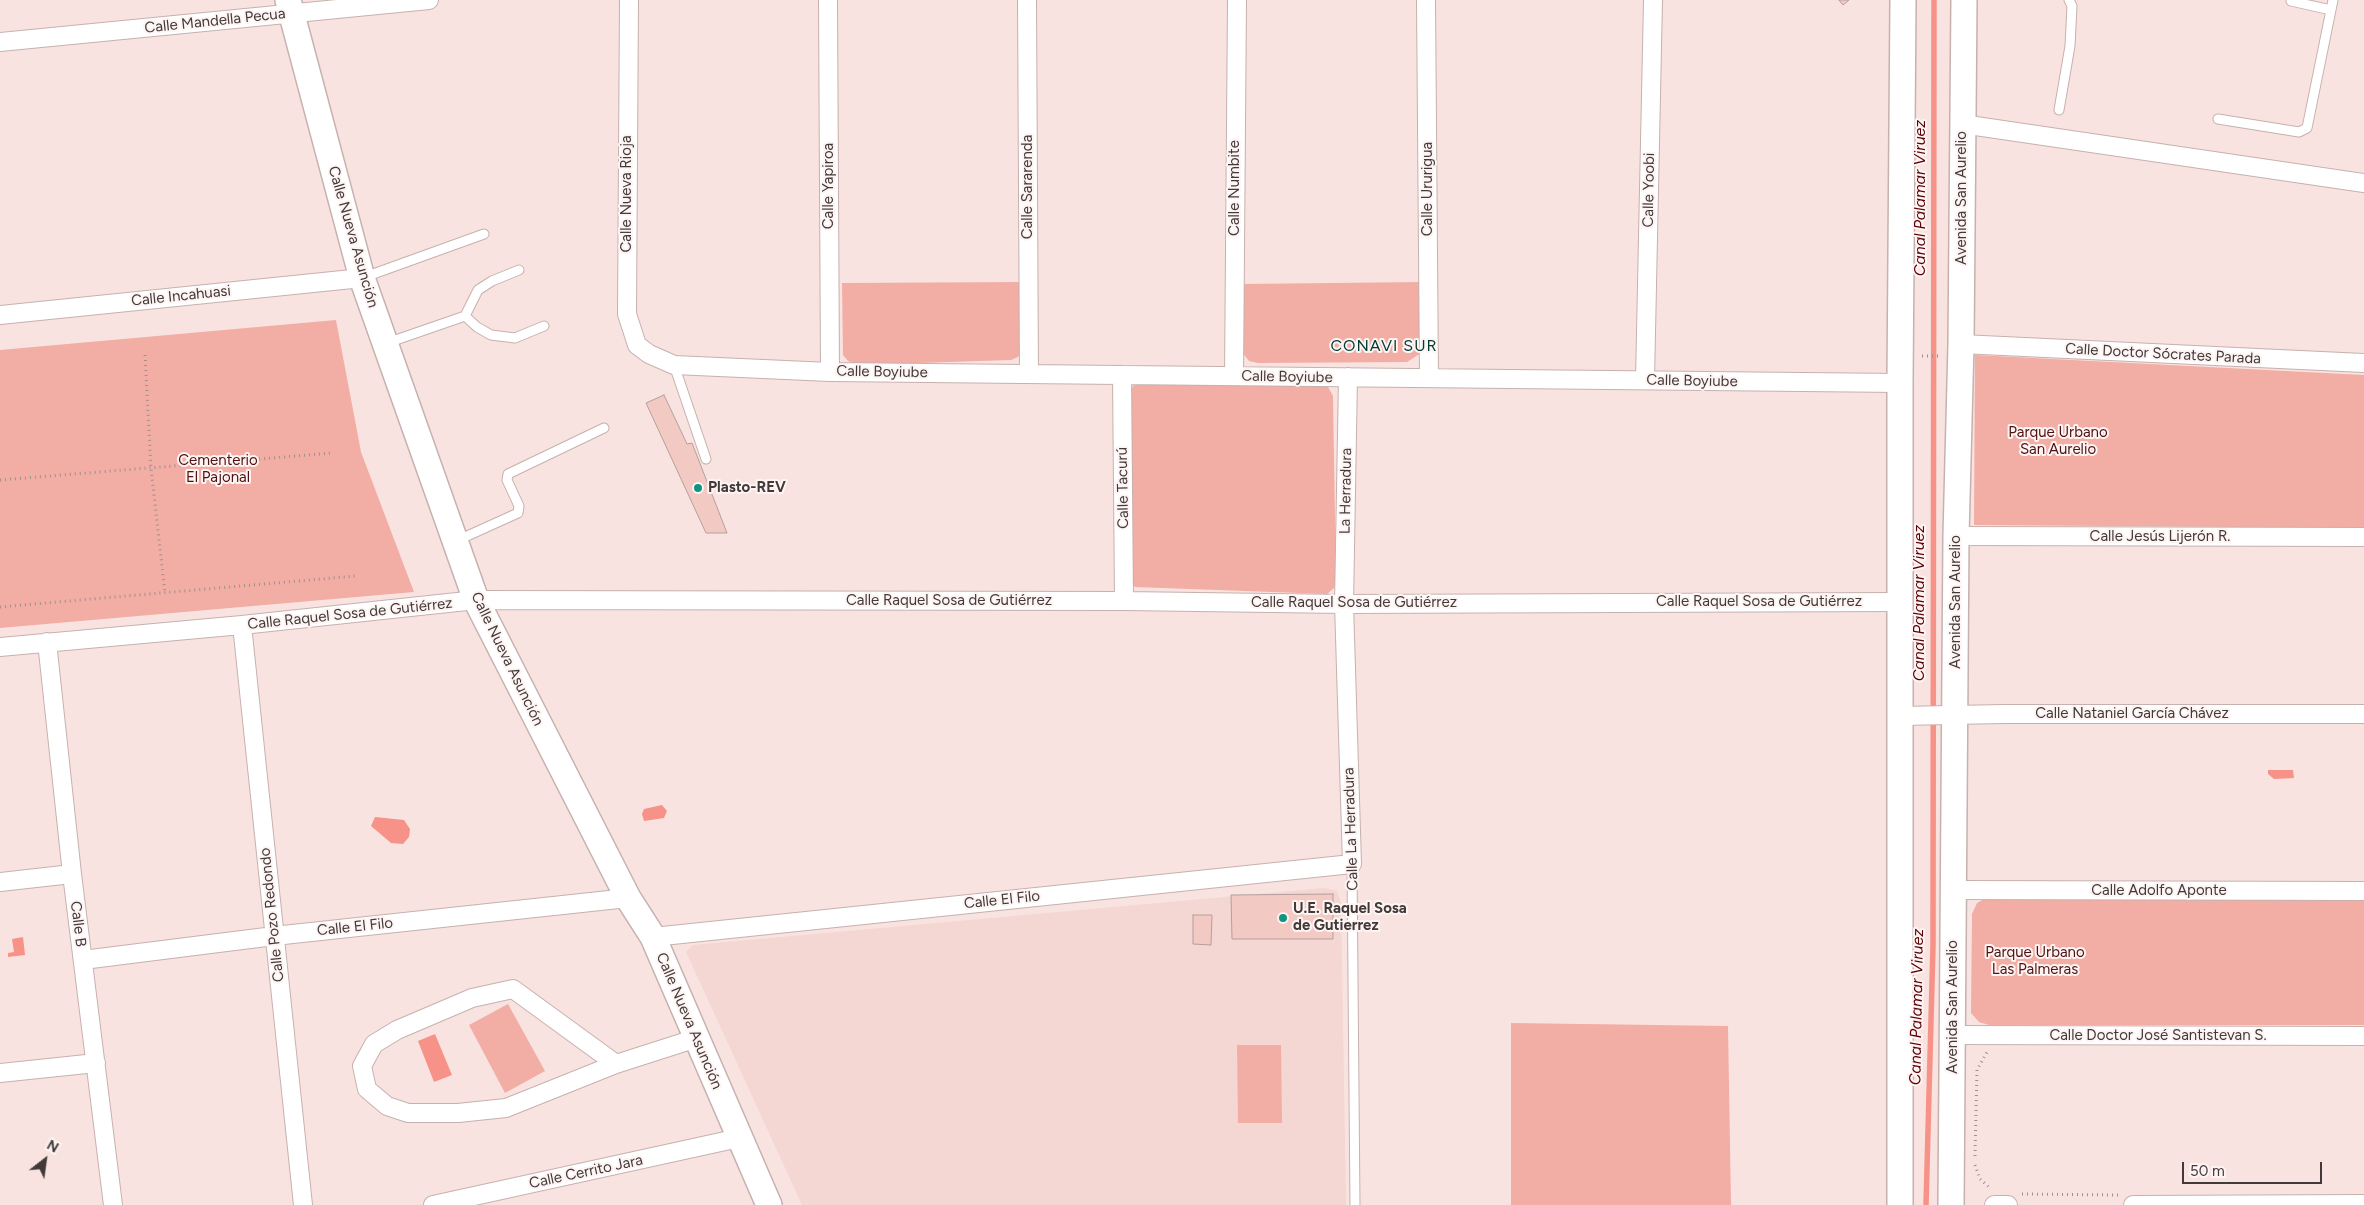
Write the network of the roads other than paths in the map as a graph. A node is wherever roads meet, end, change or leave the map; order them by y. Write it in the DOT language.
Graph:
graph roads {
  1 [pos="429,0"];
  2 [pos="629,0"];
  3 [pos="828,0"];
  4 [pos="1027,0"];
  5 [pos="1237,0"];
  6 [pos="1426,0"];
  7 [pos="1653,0"];
  8 [pos="1903,0"];
  9 [pos="1964,0"];
  10 [pos="2069,0"];
  11 [pos="2291,1"];
  12 [pos="2332,5"];
  13 [pos="290,7"];
  14 [pos="0,42"];
  15 [pos="2059,110"];
  16 [pos="2218,119"];
  17 [pos="1962,124"];
  18 [pos="2364,183"];
  19 [pos="484,234"];
  20 [pos="519,270"];
  21 [pos="362,278"];
  22 [pos="0,315"];
  23 [pos="465,316"];
  24 [pos="544,326"];
  25 [pos="387,343"];
  26 [pos="1955,351"];
  27 [pos="2364,363"];
  28 [pos="674,365"];
  29 [pos="830,372"];
  30 [pos="1029,374"];
  31 [pos="1122,375"];
  32 [pos="1234,376"];
  33 [pos="1348,377"];
  34 [pos="1429,378"];
  35 [pos="1645,380"];
  36 [pos="1900,383"];
  37 [pos="604,428"];
  38 [pos="706,459"];
  39 [pos="1956,536"];
  40 [pos="2364,537"];
  41 [pos="456,541"];
  42 [pos="476,600"];
  43 [pos="1124,601"];
  44 [pos="1901,602"];
  45 [pos="1344,604"];
  46 [pos="242,625"];
  47 [pos="47,642"];
  48 [pos="0,647"];
  49 [pos="2364,714"];
  50 [pos="1950,716"];
  51 [pos="1905,717"];
  52 [pos="1352,864"];
  53 [pos="72,874"];
  54 [pos="0,882"];
  55 [pos="1954,890"];
  56 [pos="2364,891"];
  57 [pos="628,898"];
  58 [pos="274,936"];
  59 [pos="653,937"];
  60 [pos="83,960"];
  61 [pos="1952,1034"];
  62 [pos="2364,1036"];
  63 [pos="697,1038"];
  64 [pos="96,1063"];
  65 [pos="616,1064"];
  66 [pos="0,1072"];
  67 [pos="739,1138"];
  68 [pos="1995,1198"];
  69 [pos="2012,1200"];
  70 [pos="2130,1200"];
  71 [pos="2364,1204"];
  72 [pos="113,1205"];
  73 [pos="302,1205"];
  74 [pos="433,1205"];
  75 [pos="769,1205"];
  76 [pos="1355,1205"];
  77 [pos="1900,1205"];
  78 [pos="1951,1205"];
  79 [pos="2300,1205"];
  1 -- 13 [label="street, Calle Mandella Pecua"];
  2 -- 28 [label="street, Calle Nueva Rioja"];
  3 -- 29 [label="street, Calle Yapiroa"];
  4 -- 30 [label="street, Calle Sararenda"];
  5 -- 32 [label="street, Calle Numbite"];
  6 -- 34 [label="street, Calle Ururigua"];
  7 -- 35 [label="street, Calle Yoobi"];
  8 -- 36 [label="main road"];
  9 -- 17 [label="main road, Avenida San Aurelio"];
  10 -- 15 [label="lane"];
  11 -- 12 [label="lane"];
  12 -- 16 [label="lane"];
  13 -- 14 [label="street, Calle Mandella Pecua"];
  13 -- 21 [label="main road, Calle Nueva Asunción"];
  17 -- 18 [label="street"];
  17 -- 26 [label="main road, Avenida San Aurelio"];
  19 -- 21 [label="lane"];
  20 -- 23 [label="lane"];
  21 -- 22 [label="street, Calle Incahuasi"];
  21 -- 25 [label="main road, Calle Nueva Asunción"];
  23 -- 24 [label="lane"];
  23 -- 25 [label="lane"];
  25 -- 41 [label="main road, Calle Nueva Asunción"];
  26 -- 27 [label="street, Calle Doctor Sócrates Parada"];
  26 -- 39 [label="main road, Avenida San Aurelio"];
  28 -- 29 [label="street, Calle Boyiube"];
  28 -- 38 [label="lane"];
  29 -- 30 [label="street, Calle Boyiube"];
  30 -- 31 [label="street, Calle Boyiube"];
  31 -- 32 [label="street, Calle Boyiube"];
  31 -- 43 [label="street, Calle Tacurú"];
  32 -- 33 [label="street, Calle Boyiube"];
  33 -- 34 [label="street, Calle Boyiube"];
  33 -- 45 [label="street, La Herradura"];
  34 -- 35 [label="street, Calle Boyiube"];
  35 -- 36 [label="street, Calle Boyiube"];
  36 -- 44 [label="main road"];
  37 -- 41 [label="lane"];
  39 -- 40 [label="street, Calle Jesús Lijerón R."];
  39 -- 50 [label="main road, Avenida San Aurelio"];
  41 -- 42 [label="main road, Calle Nueva Asunción"];
  42 -- 43 [label="street, Calle Raquel Sosa de Gutiérrez"];
  42 -- 46 [label="street, Calle Raquel Sosa de Gutiérrez"];
  42 -- 57 [label="main road, Calle Nueva Asunción"];
  43 -- 45 [label="street, Calle Raquel Sosa de Gutiérrez"];
  44 -- 45 [label="street, Calle Raquel Sosa de Gutiérrez"];
  44 -- 51 [label="main road"];
  45 -- 52 [label="street, Calle La Herradura"];
  46 -- 47 [label="street, Calle Raquel Sosa de Gutiérrez"];
  46 -- 58 [label="street, Calle Pozo Redondo"];
  47 -- 48 [label="street, Calle Raquel Sosa de Gutiérrez"];
  47 -- 53 [label="street, Calle B"];
  49 -- 50 [label="street, Calle Nataniel García Chávez"];
  50 -- 51 [label="street, Calle Nataniel García Chávez"];
  50 -- 55 [label="main road, Avenida San Aurelio"];
  51 -- 77 [label="main road"];
  52 -- 59 [label="street, Calle El Filo"];
  52 -- 76 [label="lane, Calle La Herradura"];
  53 -- 54 [label="street"];
  53 -- 60 [label="street, Calle B"];
  55 -- 56 [label="street, Calle Adolfo Aponte"];
  55 -- 61 [label="main road, Avenida San Aurelio"];
  57 -- 58 [label="street, Calle El Filo"];
  57 -- 59 [label="main road, Calle Nueva Asunción"];
  58 -- 60 [label="street, Calle El Filo"];
  58 -- 73 [label="street, Calle Pozo Redondo"];
  59 -- 63 [label="main road, Calle Nueva Asunción"];
  60 -- 64 [label="street, Calle B"];
  61 -- 62 [label="street, Calle Doctor José Santistevan S."];
  61 -- 78 [label="main road, Avenida San Aurelio"];
  63 -- 65 [label="street"];
  63 -- 67 [label="main road, Calle Nueva Asunción"];
  64 -- 66 [label="street"];
  64 -- 72 [label="street, Calle B"];
  65 -- 65 [label="street"];
  67 -- 74 [label="street, Calle Cerrito Jara"];
  67 -- 75 [label="main road, Calle Nueva Asunción"];
  68 -- 69 [label="street"];
  70 -- 79 [label="street"];
  71 -- 79 [label="street"];
}
